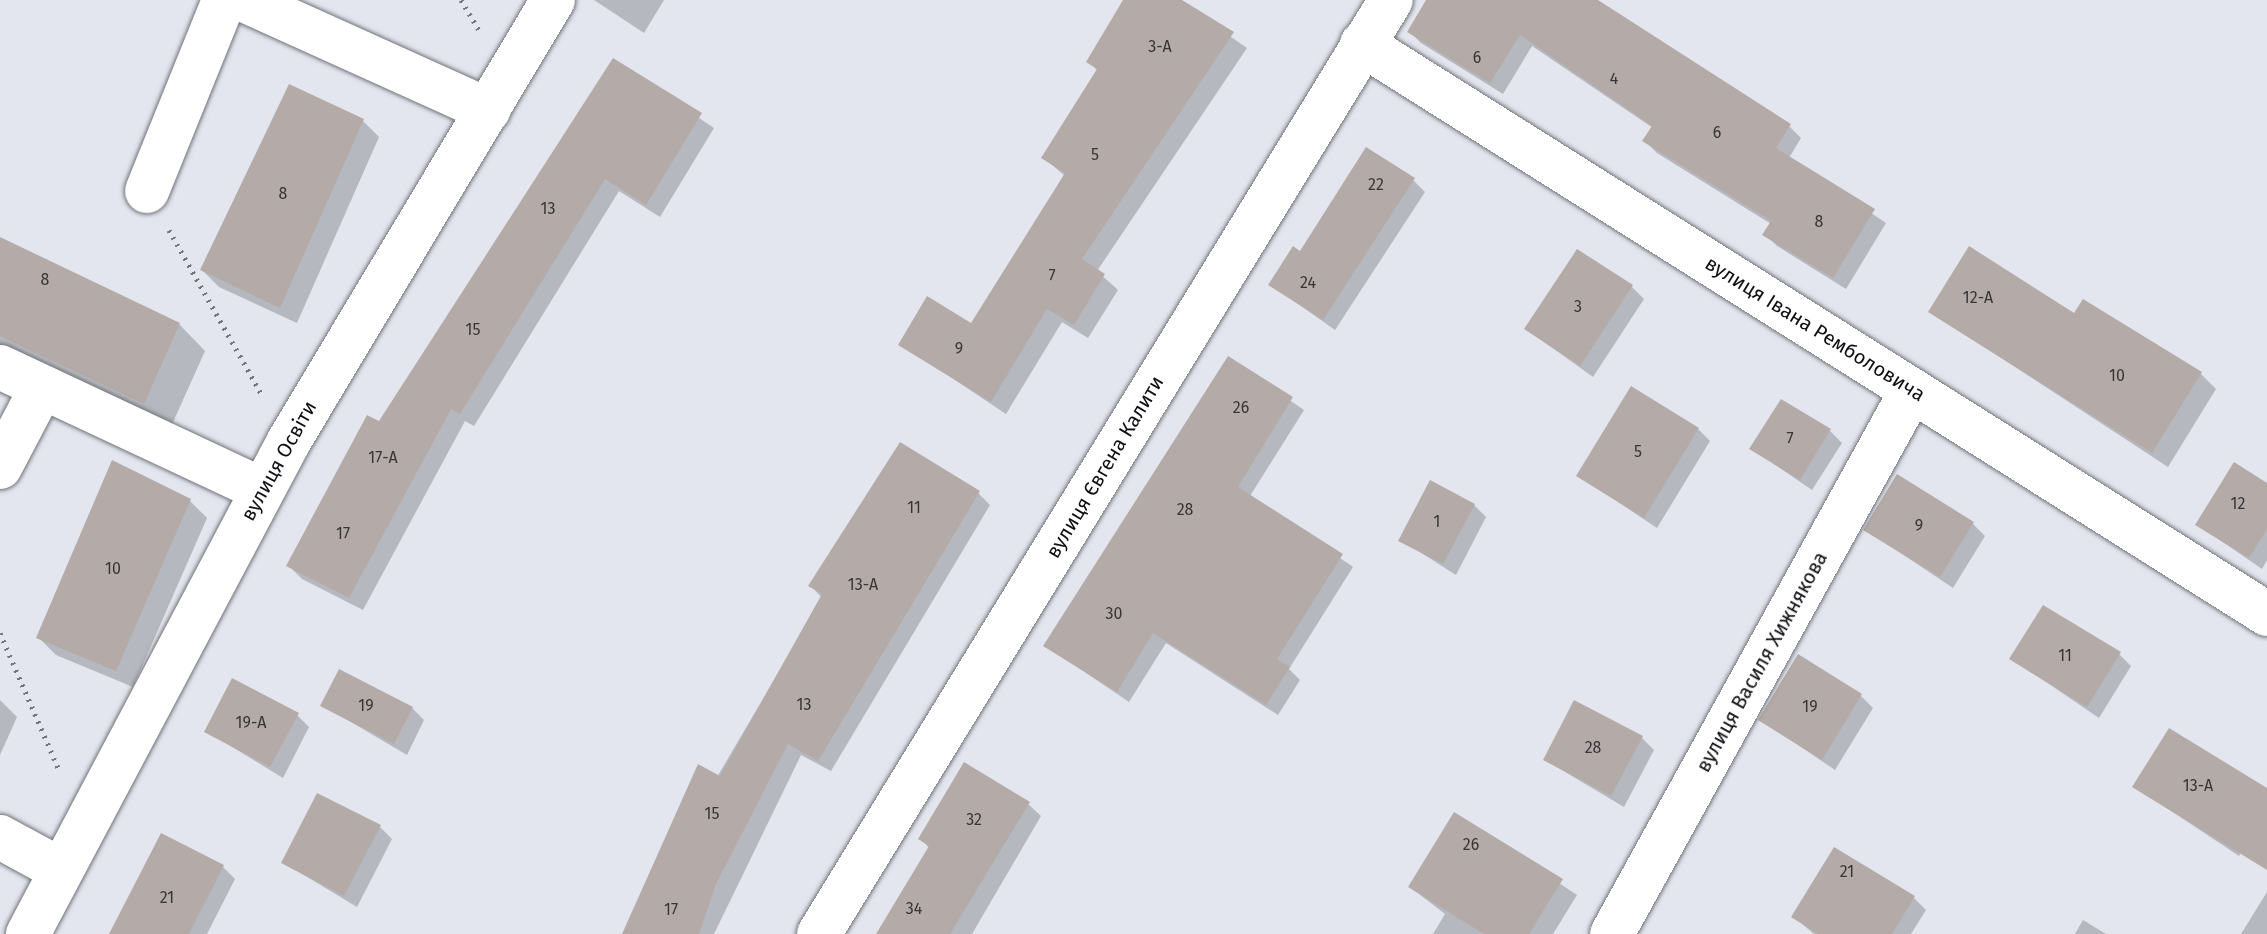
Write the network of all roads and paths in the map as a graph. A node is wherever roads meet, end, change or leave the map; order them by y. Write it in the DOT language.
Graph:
graph roads {
  1 [pos="224,0"];
  2 [pos="244,0"];
  3 [pos="553,0"];
  4 [pos="1391,0"];
  5 [pos="1362,44"];
  6 [pos="488,110"];
  7 [pos="147,191"];
  8 [pos="0,367"];
  9 [pos="42,387"];
  10 [pos="1912,390"];
  11 [pos="289,441"];
  12 [pos="0,467"];
  13 [pos="262,490"];
  14 [pos="2267,614"];
  15 [pos="0,633"];
  16 [pos="84,827"];
  17 [pos="0,837"];
  18 [pos="61,870"];
  19 [pos="28,934"];
  20 [pos="819,934"];
  21 [pos="1612,934"];
  1 -- 7 [label="street"];
  2 -- 6 [label="street"];
  3 -- 6 [label="street, вулиця Освіти"];
  4 -- 5 [label="street, вулиця Євгена Калити"];
  5 -- 10 [label="street, вулиця Івана Ремболовича"];
  5 -- 20 [label="street, вулиця Євгена Калити"];
  6 -- 11 [label="street, вулиця Освіти"];
  7 -- 11 [label="path"];
  8 -- 9 [label="street"];
  9 -- 12 [label="street"];
  9 -- 13 [label="street"];
  10 -- 14 [label="street, вулиця Івана Ремболовича"];
  10 -- 21 [label="street, вулиця Василя Хижнякова"];
  11 -- 13 [label="street, вулиця Освіти"];
  13 -- 16 [label="street, вулиця Освіти"];
  15 -- 16 [label="path"];
  16 -- 18 [label="street, вулиця Освіти"];
  17 -- 18 [label="street"];
  18 -- 19 [label="street, вулиця Освіти"];
}
